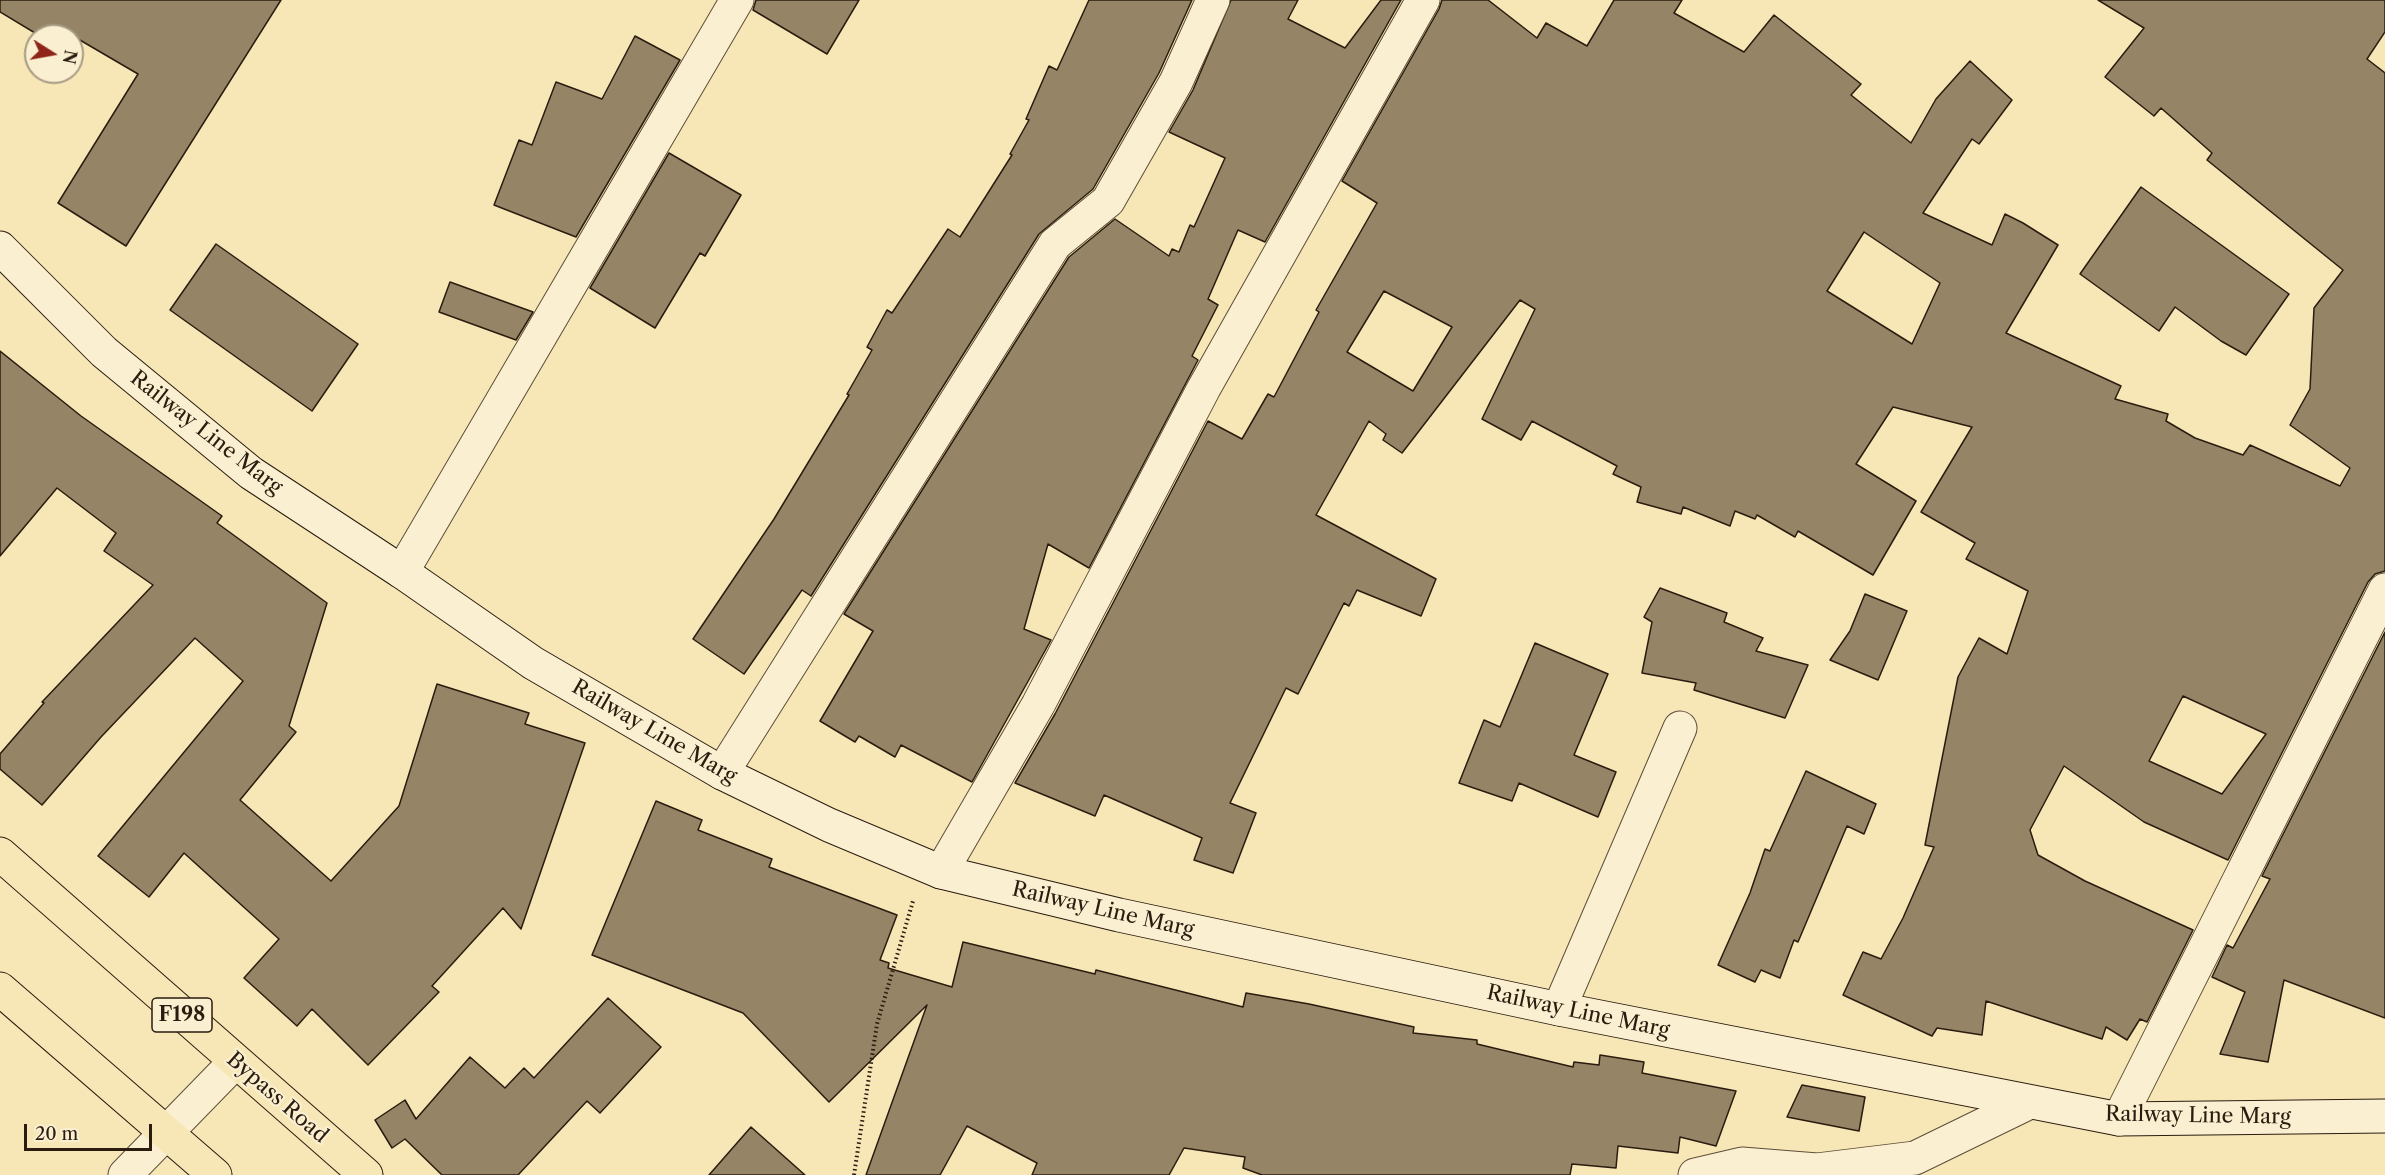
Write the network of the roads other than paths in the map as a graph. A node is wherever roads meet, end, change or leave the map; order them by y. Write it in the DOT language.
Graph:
graph roads {
  1 [pos="737,0"];
  2 [pos="1213,0"];
  3 [pos="1423,0"];
  4 [pos="0,248"];
  5 [pos="402,572"];
  6 [pos="2385,590"];
  7 [pos="1680,728"];
  8 [pos="722,773"];
  9 [pos="0,854"];
  10 [pos="932,869"];
  11 [pos="0,989"];
  12 [pos="1559,1009"];
  13 [pos="234,1062"];
  14 [pos="2028,1103"];
  15 [pos="2385,1116"];
  16 [pos="2119,1119"];
  17 [pos="166,1135"];
  18 [pos="125,1175"];
  19 [pos="214,1175"];
  20 [pos="366,1175"];
  21 [pos="1695,1175"];
  1 -- 5 [label="street"];
  2 -- 8 [label="street"];
  3 -- 10 [label="street"];
  4 -- 5 [label="street, Railway Line Marg"];
  5 -- 8 [label="street, Railway Line Marg"];
  6 -- 16 [label="street"];
  7 -- 12 [label="street"];
  8 -- 10 [label="street, Railway Line Marg"];
  9 -- 13 [label="main road, Bypass Road / F198"];
  10 -- 12 [label="street, Railway Line Marg"];
  11 -- 17 [label="main road"];
  12 -- 14 [label="street, Railway Line Marg"];
  13 -- 17 [label="street"];
  13 -- 20 [label="main road, Bypass Road / F198"];
  14 -- 16 [label="street, Railway Line Marg"];
  14 -- 21 [label="street"];
  15 -- 16 [label="street, Railway Line Marg"];
  17 -- 18 [label="street"];
  17 -- 19 [label="main road"];
}
